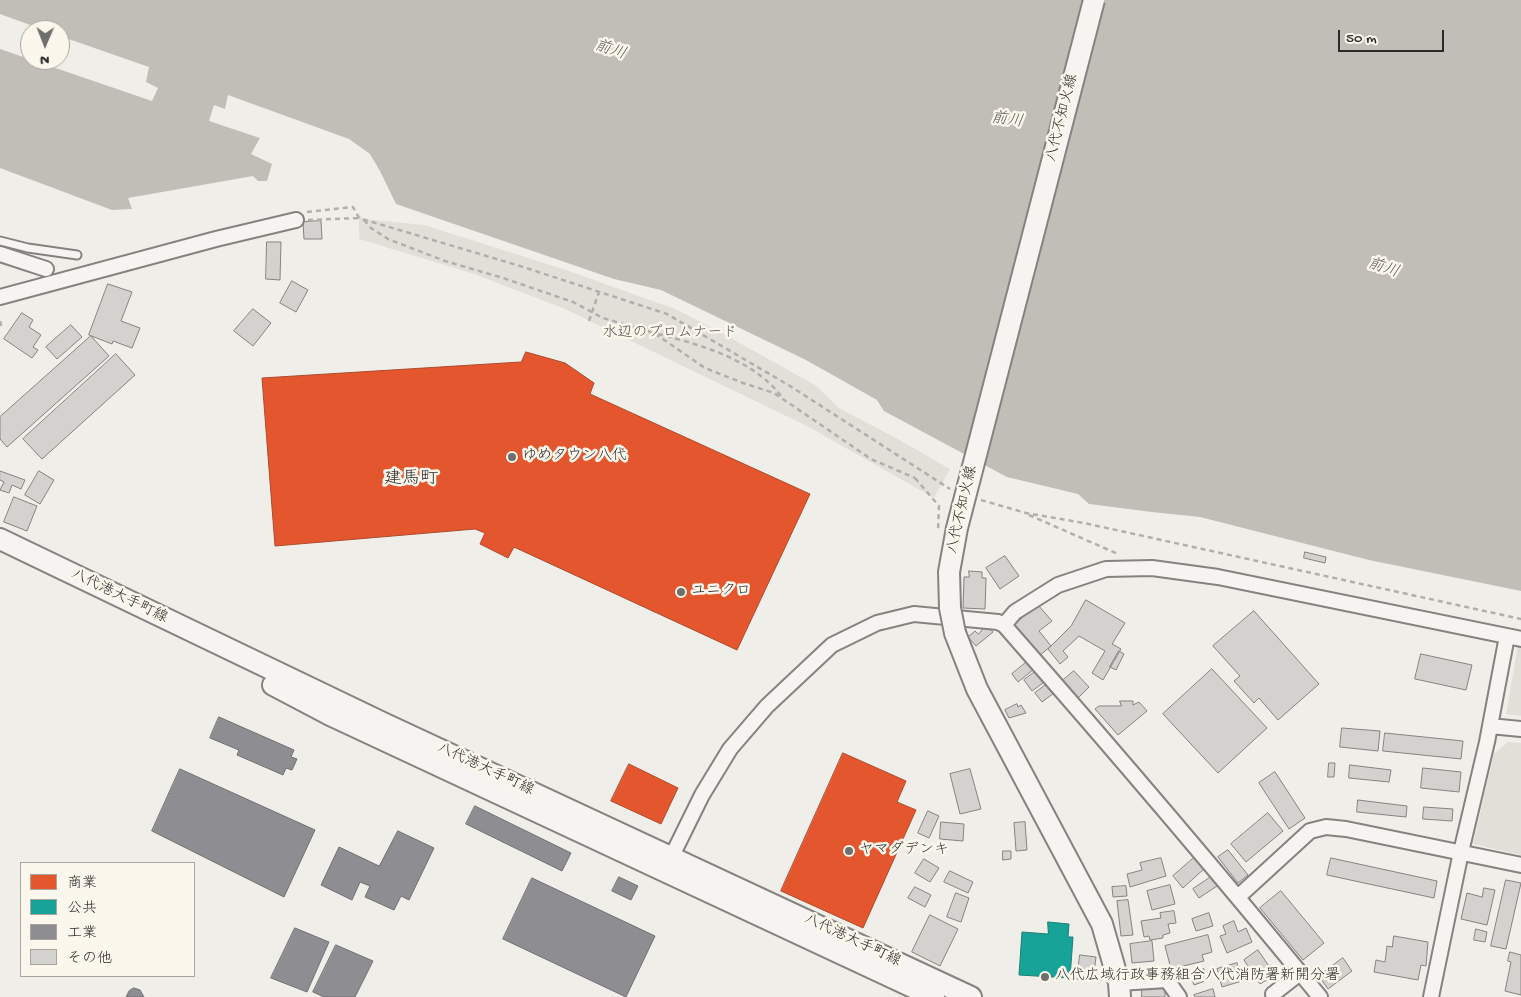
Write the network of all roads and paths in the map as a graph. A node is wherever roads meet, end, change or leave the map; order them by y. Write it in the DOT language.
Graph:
graph roads {
  1 [pos="1094,0"];
  2 [pos="353,206"];
  3 [pos="361,218"];
  4 [pos="296,220"];
  5 [pos="0,241"];
  6 [pos="0,254"];
  7 [pos="77,255"];
  8 [pos="46,269"];
  9 [pos="599,292"];
  10 [pos="0,297"];
  11 [pos="592,312"];
  12 [pos="0,321"];
  13 [pos="589,321"];
  14 [pos="2,329"];
  15 [pos="654,333"];
  16 [pos="784,399"];
  17 [pos="956,491"];
  18 [pos="980,500"];
  19 [pos="1026,513"];
  20 [pos="938,534"];
  21 [pos="0,539"];
  22 [pos="0,553"];
  23 [pos="1119,554"];
  24 [pos="1521,619"];
  25 [pos="1004,625"];
  26 [pos="1514,638"];
  27 [pos="1490,726"];
  28 [pos="1521,729"];
  29 [pos="1461,852"];
  30 [pos="668,864"];
  31 [pos="1521,865"];
  32 [pos="1238,897"];
  33 [pos="1300,973"];
  34 [pos="1119,990"];
  35 [pos="1273,994"];
  36 [pos="934,997"];
  37 [pos="971,997"];
  38 [pos="1179,997"];
  39 [pos="1320,997"];
  40 [pos="1431,997"];
  1 -- 34 [label="main road, 八代不知火線, bridge"];
  2 -- 3 [label="path"];
  3 -- 4 [label="path"];
  3 -- 9 [label="path"];
  3 -- 11 [label="path"];
  4 -- 10 [label="street"];
  5 -- 7 [label="lane"];
  6 -- 8 [label="street"];
  9 -- 11 [label="path"];
  9 -- 17 [label="path"];
  11 -- 13 [label="path"];
  11 -- 15 [label="path"];
  12 -- 14 [label="path"];
  15 -- 16 [label="path"];
  15 -- 16 [label="path"];
  16 -- 20 [label="path"];
  18 -- 19 [label="path"];
  19 -- 23 [label="path"];
  19 -- 24 [label="path"];
  21 -- 30 [label="main road, 八代港大手町線"];
  22 -- 30 [label="main road, 八代港大手町線"];
  25 -- 26 [label="street"];
  25 -- 30 [label="street"];
  25 -- 32 [label="street"];
  26 -- 27 [label="street"];
  27 -- 28 [label="street"];
  27 -- 29 [label="street"];
  29 -- 31 [label="street"];
  29 -- 32 [label="street"];
  29 -- 40 [label="street"];
  30 -- 36 [label="main road, 八代港大手町線"];
  30 -- 37 [label="main road, 八代港大手町線"];
  32 -- 33 [label="street"];
  33 -- 35 [label="street"];
  33 -- 39 [label="street"];
  34 -- 38 [label="street"];
}
